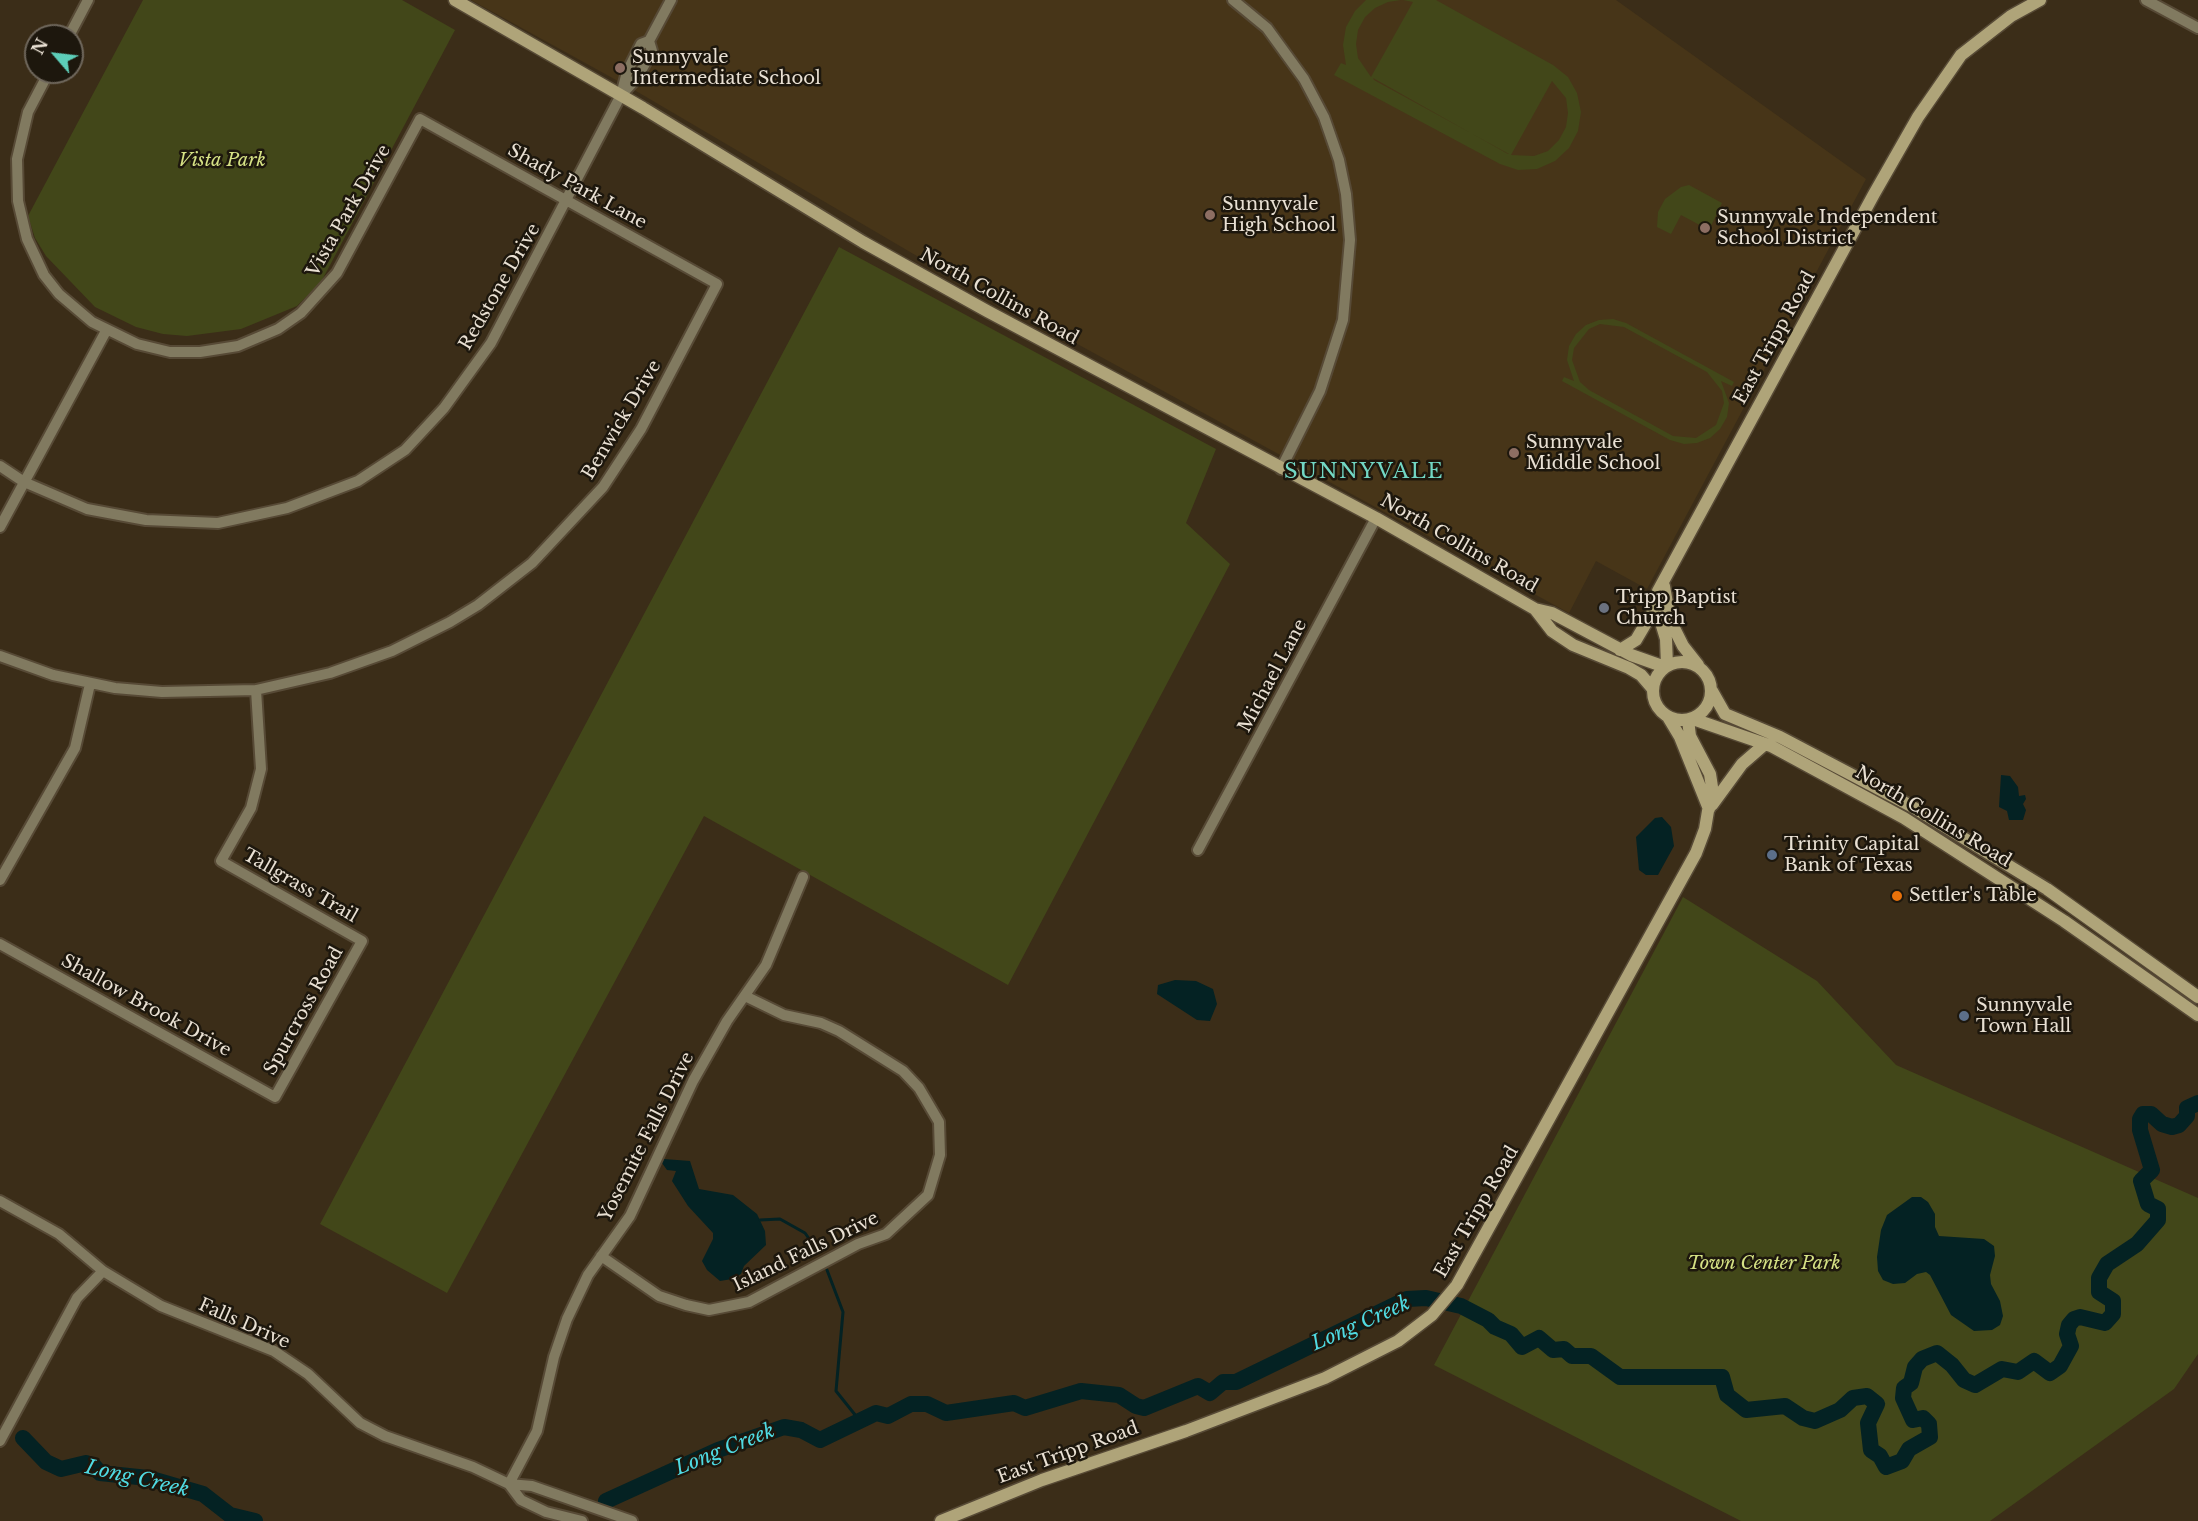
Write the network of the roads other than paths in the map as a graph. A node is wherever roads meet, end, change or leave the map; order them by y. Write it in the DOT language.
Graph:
graph roads {
  1 [pos="88,0"];
  2 [pos="455,0"];
  3 [pos="671,0"];
  4 [pos="1233,0"];
  5 [pos="2040,0"];
  6 [pos="2146,0"];
  7 [pos="75,24"];
  8 [pos="2198,28"];
  9 [pos="43,84"];
  10 [pos="621,95"];
  11 [pos="420,119"];
  12 [pos="567,201"];
  13 [pos="717,284"];
  14 [pos="106,331"];
  15 [pos="0,466"];
  16 [pos="1281,469"];
  17 [pos="24,482"];
  18 [pos="1376,518"];
  19 [pos="0,527"];
  20 [pos="1667,570"];
  21 [pos="1656,606"];
  22 [pos="1535,609"];
  23 [pos="1620,650"];
  24 [pos="0,656"];
  25 [pos="1666,666"];
  26 [pos="1700,667"];
  27 [pos="90,684"];
  28 [pos="1653,689"];
  29 [pos="256,690"];
  30 [pos="1712,691"];
  31 [pos="1668,717"];
  32 [pos="1690,719"];
  33 [pos="1765,744"];
  34 [pos="1853,782"];
  35 [pos="1709,809"];
  36 [pos="1935,820"];
  37 [pos="1928,832"];
  38 [pos="1198,850"];
  39 [pos="803,877"];
  40 [pos="0,880"];
  41 [pos="2111,934"];
  42 [pos="362,941"];
  43 [pos="0,944"];
  44 [pos="2102,947"];
  45 [pos="745,996"];
  46 [pos="2198,997"];
  47 [pos="2198,1015"];
  48 [pos="275,1097"];
  49 [pos="0,1201"];
  50 [pos="601,1256"];
  51 [pos="103,1271"];
  52 [pos="0,1441"];
  53 [pos="509,1484"];
  54 [pos="582,1521"];
  55 [pos="632,1521"];
  56 [pos="941,1521"];
  1 -- 7 [label="street"];
  2 -- 10 [label="street, North Collins Road"];
  3 -- 10 [label="street, Redstone Drive"];
  4 -- 16 [label="street"];
  5 -- 20 [label="street, East Tripp Road"];
  6 -- 8 [label="street"];
  9 -- 14 [label="street, Vista Park Drive"];
  10 -- 12 [label="street, Redstone Drive"];
  10 -- 16 [label="street, North Collins Road"];
  11 -- 12 [label="street, Shady Park Lane"];
  11 -- 14 [label="street, Vista Park Drive"];
  12 -- 13 [label="street, Shady Park Lane"];
  12 -- 17 [label="street, Redstone Drive"];
  13 -- 29 [label="street, Benwick Drive"];
  14 -- 17 [label="street"];
  15 -- 17 [label="street, Redstone Drive"];
  16 -- 18 [label="street, North Collins Road"];
  17 -- 19 [label="street"];
  18 -- 22 [label="street, North Collins Road"];
  18 -- 38 [label="street, Michael Lane"];
  20 -- 21 [label="street, East Tripp Road"];
  20 -- 26 [label="street, East Tripp Road"];
  21 -- 23 [label="street, East Tripp Road"];
  21 -- 25 [label="street"];
  22 -- 23 [label="street, North Collins Road"];
  22 -- 28 [label="street, North Collins Road"];
  23 -- 25 [label="street, North Collins Road"];
  24 -- 27 [label="street, Benwick Drive"];
  25 -- 26 [label="street"];
  25 -- 28 [label="street"];
  26 -- 30 [label="street"];
  27 -- 29 [label="street, Benwick Drive"];
  27 -- 40 [label="street"];
  28 -- 31 [label="street"];
  29 -- 42 [label="street, Tallgrass Trail"];
  30 -- 32 [label="street"];
  30 -- 34 [label="street, North Collins Road"];
  31 -- 32 [label="street"];
  31 -- 35 [label="street"];
  32 -- 33 [label="street, North Collins Road"];
  32 -- 35 [label="street, East Tripp Road"];
  33 -- 34 [label="street, North Collins Road"];
  33 -- 35 [label="street"];
  34 -- 36 [label="street, North Collins Road"];
  34 -- 37 [label="street, North Collins Road"];
  35 -- 56 [label="street, East Tripp Road"];
  36 -- 37 [label="street"];
  36 -- 41 [label="street, North Collins Road"];
  37 -- 44 [label="street, North Collins Road"];
  39 -- 45 [label="street, Yosemite Falls Drive"];
  41 -- 44 [label="street"];
  41 -- 46 [label="street, North Collins Road"];
  42 -- 48 [label="street, Spurcross Road"];
  43 -- 48 [label="street, Shallow Brook Drive"];
  44 -- 47 [label="street, North Collins Road"];
  45 -- 50 [label="street, Yosemite Falls Drive"];
  45 -- 50 [label="street, Island Falls Drive"];
  49 -- 51 [label="street, Falls Drive"];
  50 -- 53 [label="street, Yosemite Falls Drive"];
  51 -- 52 [label="street"];
  51 -- 53 [label="street, Falls Drive"];
  53 -- 54 [label="street, Falls Drive"];
  53 -- 55 [label="street, Falls Drive"];
}
